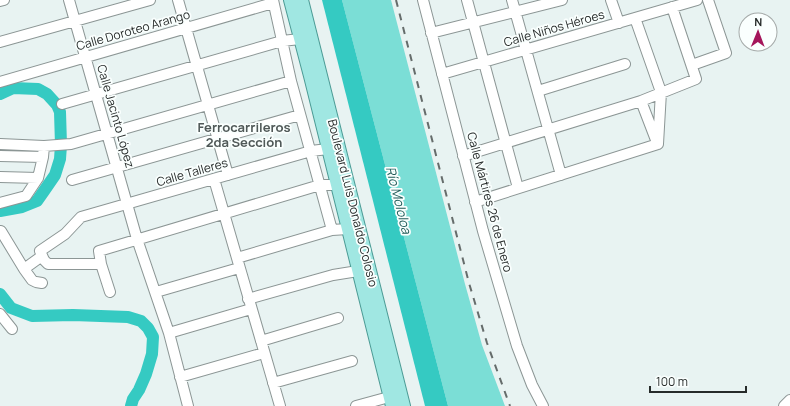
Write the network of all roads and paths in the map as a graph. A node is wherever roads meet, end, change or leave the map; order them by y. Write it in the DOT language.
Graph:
graph roads {
  1 [pos="4,0"];
  2 [pos="69,0"];
  3 [pos="150,0"];
  4 [pos="178,0"];
  5 [pos="290,0"];
  6 [pos="302,0"];
  7 [pos="423,0"];
  8 [pos="467,0"];
  9 [pos="512,0"];
  10 [pos="562,0"];
  11 [pos="611,0"];
  12 [pos="697,0"];
  13 [pos="708,0"];
  14 [pos="0,1"];
  15 [pos="273,2"];
  16 [pos="672,7"];
  17 [pos="515,12"];
  18 [pos="635,18"];
  19 [pos="75,21"];
  20 [pos="473,22"];
  21 [pos="619,23"];
  22 [pos="186,28"];
  23 [pos="431,33"];
  24 [pos="300,39"];
  25 [pos="282,41"];
  26 [pos="0,42"];
  27 [pos="526,50"];
  28 [pos="85,57"];
  29 [pos="484,62"];
  30 [pos="625,64"];
  31 [pos="196,66"];
  32 [pos="692,66"];
  33 [pos="442,74"];
  34 [pos="291,81"];
  35 [pos="0,82"];
  36 [pos="319,91"];
  37 [pos="538,91"];
  38 [pos="661,92"];
  39 [pos="96,94"];
  40 [pos="641,100"];
  41 [pos="62,104"];
  42 [pos="208,105"];
  43 [pos="300,115"];
  44 [pos="548,130"];
  45 [pos="107,134"];
  46 [pos="217,138"];
  47 [pos="506,143"];
  48 [pos="0,144"];
  49 [pos="658,144"];
  50 [pos="46,146"];
  51 [pos="328,148"];
  52 [pos="311,151"];
  53 [pos="0,156"];
  54 [pos="463,156"];
  55 [pos="43,157"];
  56 [pos="117,167"];
  57 [pos="228,175"];
  58 [pos="561,175"];
  59 [pos="0,177"];
  60 [pos="38,178"];
  61 [pos="214,179"];
  62 [pos="72,180"];
  63 [pos="337,184"];
  64 [pos="320,185"];
  65 [pos="518,188"];
  66 [pos="475,202"];
  67 [pos="0,203"];
  68 [pos="127,204"];
  69 [pos="224,213"];
  70 [pos="348,229"];
  71 [pos="332,230"];
  72 [pos="1,232"];
  73 [pos="137,239"];
  74 [pos="42,256"];
  75 [pos="238,263"];
  76 [pos="101,264"];
  77 [pos="24,269"];
  78 [pos="358,271"];
  79 [pos="42,283"];
  80 [pos="110,292"];
  81 [pos="156,292"];
  82 [pos="248,298"];
  83 [pos="251,309"];
  84 [pos="0,314"];
  85 [pos="338,318"];
  86 [pos="0,328"];
  87 [pos="170,333"];
  88 [pos="261,341"];
  89 [pos="264,353"];
  90 [pos="352,360"];
  91 [pos="180,377"];
  92 [pos="273,383"];
  93 [pos="790,400"];
  94 [pos="390,402"];
  95 [pos="188,406"];
  96 [pos="280,406"];
  97 [pos="356,406"];
  98 [pos="404,406"];
  99 [pos="543,406"];
  100 [pos="784,406"];
  1 -- 14 [label="street"];
  2 -- 19 [label="street, Calle Jacinto López"];
  3 -- 19 [label="street"];
  4 -- 22 [label="street"];
  5 -- 24 [label="main road, Boulevard Luis Donaldo Colosio"];
  6 -- 36 [label="main road, Boulevard Luis Donaldo Colosio"];
  7 -- 23 [label="street, Calle Mártires 26 de Enero"];
  8 -- 20 [label="street"];
  9 -- 17 [label="street"];
  10 -- 17 [label="street"];
  11 -- 21 [label="street"];
  12 -- 16 [label="street, Calle Niños Héroes"];
  13 -- 32 [label="street"];
  15 -- 22 [label="street, Calle Doroteo Arango"];
  15 -- 25 [label="street"];
  16 -- 18 [label="street, Calle Niños Héroes"];
  16 -- 32 [label="street"];
  17 -- 20 [label="street"];
  17 -- 27 [label="street"];
  18 -- 21 [label="street, Calle Niños Héroes"];
  18 -- 38 [label="street"];
  19 -- 26 [label="street"];
  19 -- 28 [label="street, Calle Jacinto López"];
  20 -- 23 [label="street"];
  20 -- 29 [label="street"];
  21 -- 27 [label="street, Calle Niños Héroes"];
  22 -- 28 [label="street, Calle Doroteo Arango"];
  22 -- 31 [label="street"];
  23 -- 33 [label="street, Calle Mártires 26 de Enero"];
  24 -- 25 [label="street"];
  24 -- 36 [label="main road, Boulevard Luis Donaldo Colosio"];
  25 -- 31 [label="street"];
  25 -- 34 [label="street"];
  27 -- 29 [label="street, Calle Niños Héroes"];
  27 -- 37 [label="street"];
  28 -- 35 [label="street, Calle Doroteo Arango"];
  28 -- 39 [label="street, Calle Jacinto López"];
  29 -- 33 [label="street, Calle Niños Héroes"];
  29 -- 47 [label="street"];
  30 -- 37 [label="street"];
  31 -- 39 [label="street"];
  31 -- 42 [label="street"];
  32 -- 38 [label="street"];
  33 -- 54 [label="street, Calle Mártires 26 de Enero"];
  34 -- 42 [label="street"];
  34 -- 43 [label="street"];
  36 -- 51 [label="main road, Boulevard Luis Donaldo Colosio"];
  36 -- 98 [label="main road, Boulevard Luis Donaldo Colosio"];
  37 -- 44 [label="street"];
  38 -- 40 [label="street"];
  38 -- 49 [label="street"];
  39 -- 41 [label="street"];
  39 -- 45 [label="street, Calle Jacinto López"];
  40 -- 44 [label="street"];
  40 -- 49 [label="street"];
  42 -- 45 [label="street"];
  42 -- 46 [label="street"];
  43 -- 46 [label="street"];
  43 -- 52 [label="street"];
  44 -- 47 [label="street"];
  44 -- 58 [label="street"];
  45 -- 50 [label="street"];
  45 -- 56 [label="street, Calle Jacinto López"];
  46 -- 56 [label="street"];
  46 -- 57 [label="street"];
  47 -- 54 [label="street"];
  47 -- 65 [label="street"];
  48 -- 50 [label="street"];
  49 -- 58 [label="street"];
  50 -- 55 [label="street"];
  51 -- 52 [label="street, Calle Talleres"];
  51 -- 63 [label="main road, Boulevard Luis Donaldo Colosio"];
  52 -- 57 [label="street, Calle Talleres"];
  52 -- 64 [label="street"];
  53 -- 55 [label="street"];
  54 -- 66 [label="street, Calle Mártires 26 de Enero"];
  55 -- 60 [label="street"];
  56 -- 62 [label="street"];
  56 -- 68 [label="street, Calle Jacinto López"];
  57 -- 61 [label="street, Calle Talleres"];
  58 -- 65 [label="street"];
  59 -- 60 [label="street"];
  60 -- 67 [label="street"];
  61 -- 68 [label="street, Calle Talleres"];
  61 -- 69 [label="street"];
  63 -- 64 [label="street"];
  63 -- 70 [label="main road, Boulevard Luis Donaldo Colosio"];
  64 -- 69 [label="street"];
  64 -- 71 [label="street"];
  65 -- 66 [label="street"];
  66 -- 99 [label="street, Calle Mártires 26 de Enero"];
  68 -- 73 [label="street, Calle Jacinto López"];
  68 -- 74 [label="street, Calle Talleres"];
  69 -- 73 [label="street"];
  69 -- 75 [label="street"];
  70 -- 71 [label="street"];
  70 -- 78 [label="main road, Boulevard Luis Donaldo Colosio"];
  71 -- 75 [label="street"];
  72 -- 77 [label="street"];
  73 -- 76 [label="street"];
  73 -- 81 [label="street, Calle Jacinto López"];
  74 -- 76 [label="street"];
  74 -- 77 [label="street"];
  75 -- 81 [label="street"];
  75 -- 82 [label="street"];
  76 -- 80 [label="street"];
  77 -- 79 [label="street"];
  78 -- 82 [label="street"];
  78 -- 94 [label="main road, Boulevard Luis Donaldo Colosio"];
  81 -- 87 [label="street, Calle Jacinto López"];
  82 -- 83 [label="street"];
  83 -- 87 [label="street"];
  83 -- 88 [label="street"];
  84 -- 86 [label="street"];
  85 -- 88 [label="street"];
  87 -- 91 [label="street, Calle Jacinto López"];
  88 -- 89 [label="street"];
  89 -- 91 [label="street"];
  89 -- 92 [label="street"];
  90 -- 92 [label="street"];
  91 -- 95 [label="street, Calle Jacinto López"];
  92 -- 96 [label="street"];
  93 -- 100 [label="street"];
  94 -- 97 [label="street"];
}
